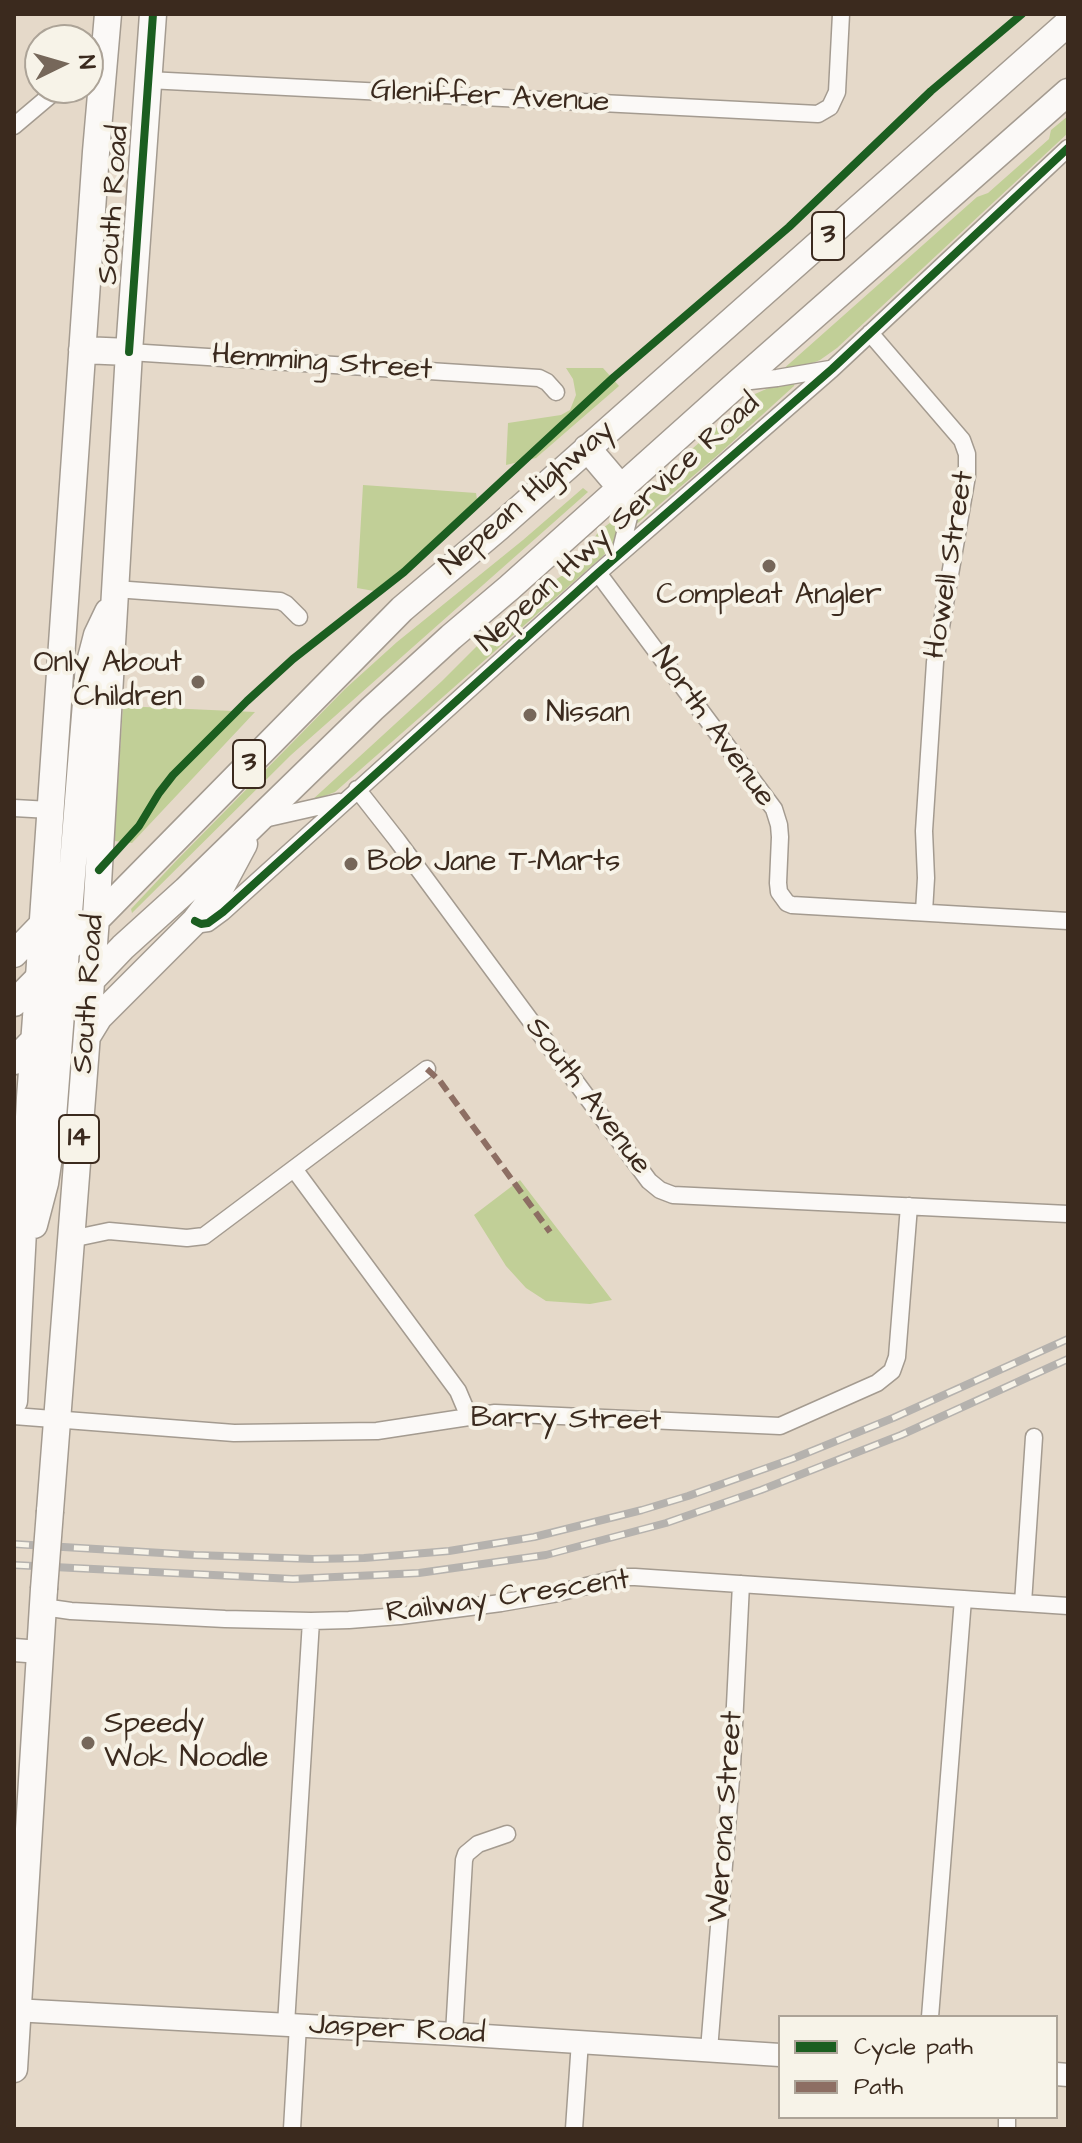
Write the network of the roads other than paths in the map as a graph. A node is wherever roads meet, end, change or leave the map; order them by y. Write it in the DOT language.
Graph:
graph roads {
  1 [pos="153,14"];
  2 [pos="841,14"];
  3 [pos="1068,23"];
  4 [pos="148,80"];
  5 [pos="1068,92"];
  6 [pos="40,104"];
  7 [pos="96,104"];
  8 [pos="14,126"];
  9 [pos="1068,148"];
  10 [pos="870,333"];
  11 [pos="82,350"];
  12 [pos="129,352"];
  13 [pos="832,369"];
  14 [pos="739,382"];
  15 [pos="556,392"];
  16 [pos="587,448"];
  17 [pos="621,488"];
  18 [pos="618,557"];
  19 [pos="598,573"];
  20 [pos="115,594"];
  21 [pos="299,617"];
  22 [pos="59,678"];
  23 [pos="88,680"];
  24 [pos="78,792"];
  25 [pos="350,795"];
  26 [pos="14,808"];
  27 [pos="50,810"];
  28 [pos="256,823"];
  29 [pos="918,912"];
  30 [pos="96,918"];
  31 [pos="195,921"];
  32 [pos="1068,921"];
  33 [pos="42,925"];
  34 [pos="66,949"];
  35 [pos="14,954"];
  36 [pos="39,977"];
  37 [pos="92,981"];
  38 [pos="14,1003"];
  39 [pos="61,1014"];
  40 [pos="35,1039"];
  41 [pos="87,1039"];
  42 [pos="14,1061"];
  43 [pos="427,1069"];
  44 [pos="14,1155"];
  45 [pos="294,1169"];
  46 [pos="25,1180"];
  47 [pos="909,1206"];
  48 [pos="1068,1214"];
  49 [pos="71,1239"];
  50 [pos="22,1271"];
  51 [pos="14,1401"];
  52 [pos="14,1416"];
  53 [pos="469,1417"];
  54 [pos="56,1420"];
  55 [pos="1034,1437"];
  56 [pos="741,1584"];
  57 [pos="43,1598"];
  58 [pos="963,1599"];
  59 [pos="1023,1603"];
  60 [pos="1068,1606"];
  61 [pos="311,1621"];
  62 [pos="27,1651"];
  63 [pos="507,1834"];
  64 [pos="16,2010"];
  65 [pos="930,2015"];
  66 [pos="292,2025"];
  67 [pos="454,2034"];
  68 [pos="580,2041"];
  69 [pos="709,2050"];
  70 [pos="778,2055"];
  71 [pos="14,2069"];
  72 [pos="292,2129"];
  73 [pos="574,2129"];
  1 -- 4 [label="main road, South Road / 14"];
  2 -- 4 [label="street, Gleniffer Avenue"];
  3 -- 16 [label="main road, Nepean Highway / 3"];
  4 -- 12 [label="main road, South Road / 14"];
  5 -- 14 [label="main road, Nepean Highway / 3"];
  6 -- 8 [label="street"];
  7 -- 11 [label="main road, South Road / 14"];
  9 -- 10 [label="street, Nepean Hwy Service Road"];
  10 -- 13 [label="street, Nepean Hwy Service Road"];
  10 -- 29 [label="street, Howell Street"];
  11 -- 12 [label="main road, Hemming Street"];
  11 -- 22 [label="main road, South Road / 14"];
  12 -- 15 [label="street, Hemming Street"];
  12 -- 20 [label="main road, South Road / 14"];
  13 -- 14 [label="street, Nepean Hwy Service Road"];
  13 -- 18 [label="street, Nepean Hwy Service Road"];
  14 -- 17 [label="main road, Nepean Highway / 3"];
  16 -- 17 [label="main road"];
  16 -- 30 [label="main road, Nepean Highway / 3"];
  17 -- 18 [label="street, Nepean Hwy Service Road"];
  17 -- 28 [label="main road, Nepean Highway / 3"];
  18 -- 19 [label="street, Nepean Hwy Service Road"];
  19 -- 25 [label="street, Nepean Hwy Service Road"];
  19 -- 29 [label="street, North Avenue"];
  20 -- 21 [label="street"];
  20 -- 23 [label="main road"];
  20 -- 30 [label="main road, South Road / 14"];
  22 -- 23 [label="main road"];
  22 -- 27 [label="main road, South Road / 14"];
  23 -- 24 [label="main road"];
  24 -- 27 [label="main road"];
  24 -- 34 [label="main road"];
  25 -- 28 [label="street, Nepean Hwy Service Road"];
  25 -- 31 [label="street, Nepean Hwy Service Road"];
  25 -- 47 [label="street, South Avenue"];
  26 -- 27 [label="street"];
  27 -- 33 [label="main road, South Road / 14"];
  28 -- 31 [label="main road"];
  28 -- 37 [label="main road, Nepean Highway / 3"];
  29 -- 32 [label="street, North Avenue"];
  30 -- 34 [label="main road, Nepean Highway / 3"];
  30 -- 37 [label="main road, South Road / 14"];
  31 -- 41 [label="main road"];
  33 -- 35 [label="main road"];
  33 -- 36 [label="main road, South Road / 14"];
  34 -- 36 [label="main road, Nepean Highway / 3"];
  34 -- 39 [label="main road"];
  36 -- 38 [label="main road, Nepean Highway / 3"];
  36 -- 40 [label="main road, South Road / 14"];
  37 -- 39 [label="main road, Nepean Highway / 3"];
  37 -- 41 [label="main road, South Road / 14"];
  39 -- 40 [label="main road, Nepean Highway / 3"];
  39 -- 50 [label="main road"];
  40 -- 42 [label="main road, Nepean Highway / 3"];
  40 -- 46 [label="main road, South Road / 14"];
  41 -- 49 [label="main road, South Road / 14"];
  43 -- 45 [label="street"];
  44 -- 46 [label="main road"];
  45 -- 49 [label="street"];
  45 -- 53 [label="street"];
  46 -- 50 [label="main road, South Road / 14"];
  47 -- 48 [label="street, South Avenue"];
  47 -- 53 [label="street, Barry Street"];
  49 -- 54 [label="main road, South Road / 14"];
  50 -- 51 [label="main road, South Road / 14"];
  52 -- 54 [label="street, Barry Street"];
  53 -- 54 [label="street, Barry Street"];
  54 -- 57 [label="main road, South Road / 14, bridge"];
  55 -- 59 [label="street"];
  56 -- 58 [label="street, Railway Crescent"];
  56 -- 61 [label="street, Railway Crescent"];
  56 -- 69 [label="street, Werona Street"];
  57 -- 61 [label="street, Railway Crescent"];
  57 -- 62 [label="main road, South Road / 14"];
  58 -- 59 [label="street, Railway Crescent"];
  58 -- 65 [label="street"];
  59 -- 60 [label="street, Railway Crescent"];
  61 -- 66 [label="street"];
  62 -- 64 [label="main road, South Road / 14"];
  63 -- 67 [label="street"];
  64 -- 66 [label="main road, Jasper Road"];
  64 -- 71 [label="main road, South Road / 14"];
  66 -- 67 [label="main road, Jasper Road"];
  66 -- 72 [label="street"];
  67 -- 68 [label="main road, Jasper Road"];
  68 -- 69 [label="main road, Jasper Road"];
  68 -- 73 [label="street"];
  69 -- 70 [label="main road, Jasper Road"];
}
